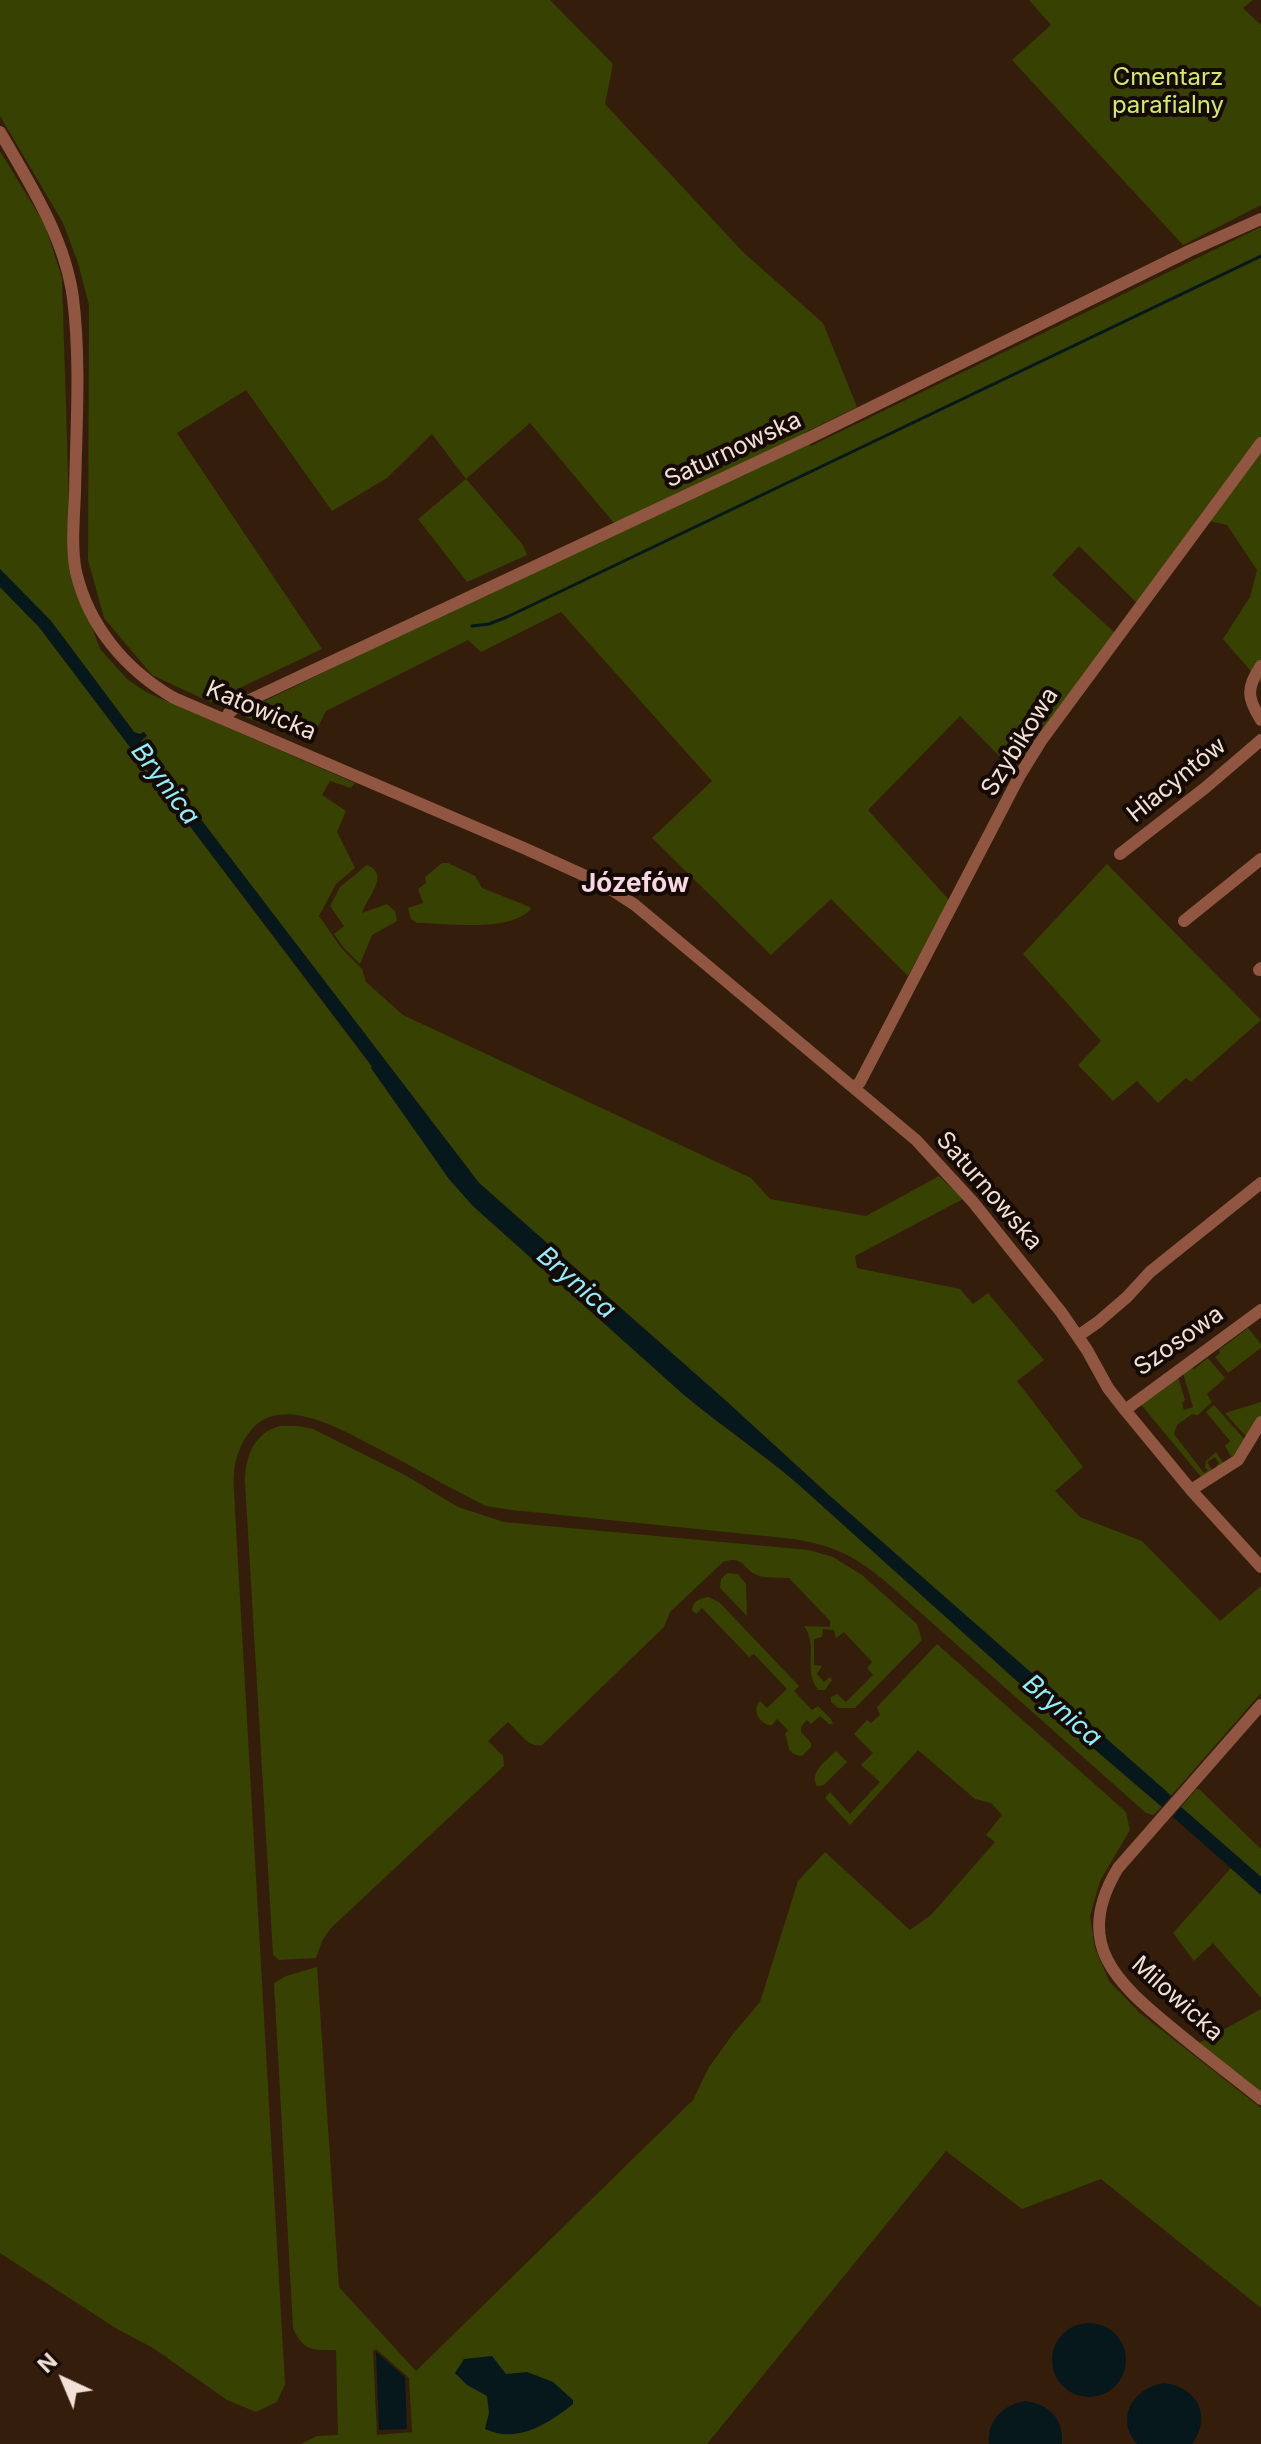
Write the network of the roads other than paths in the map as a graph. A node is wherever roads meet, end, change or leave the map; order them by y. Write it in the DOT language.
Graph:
graph roads {
  1 [pos="0,132"];
  2 [pos="1261,219"];
  3 [pos="1261,443"];
  4 [pos="1261,666"];
  5 [pos="226,719"];
  6 [pos="1261,720"];
  7 [pos="1261,740"];
  8 [pos="1120,854"];
  9 [pos="1261,859"];
  10 [pos="1184,921"];
  11 [pos="854,1088"];
  12 [pos="1261,1183"];
  13 [pos="1261,1310"];
  14 [pos="1078,1336"];
  15 [pos="1125,1410"];
  16 [pos="1261,1422"];
  17 [pos="1191,1490"];
  18 [pos="1261,1567"];
  19 [pos="1261,1705"];
  20 [pos="1261,2099"];
  1 -- 5 [label="street, Katowicka"];
  2 -- 5 [label="street, Saturnowska"];
  3 -- 11 [label="street, Szybikowa"];
  4 -- 6 [label="street"];
  5 -- 11 [label="street, Katowicka"];
  7 -- 8 [label="street, Hiacyntów"];
  9 -- 10 [label="street"];
  11 -- 14 [label="street, Saturnowska"];
  12 -- 14 [label="street"];
  13 -- 15 [label="street, Szosowa"];
  14 -- 15 [label="street, Saturnowska"];
  15 -- 17 [label="street, Saturnowska"];
  16 -- 17 [label="street"];
  17 -- 18 [label="street, Saturnowska"];
  19 -- 20 [label="street, Milowicka"];
}
